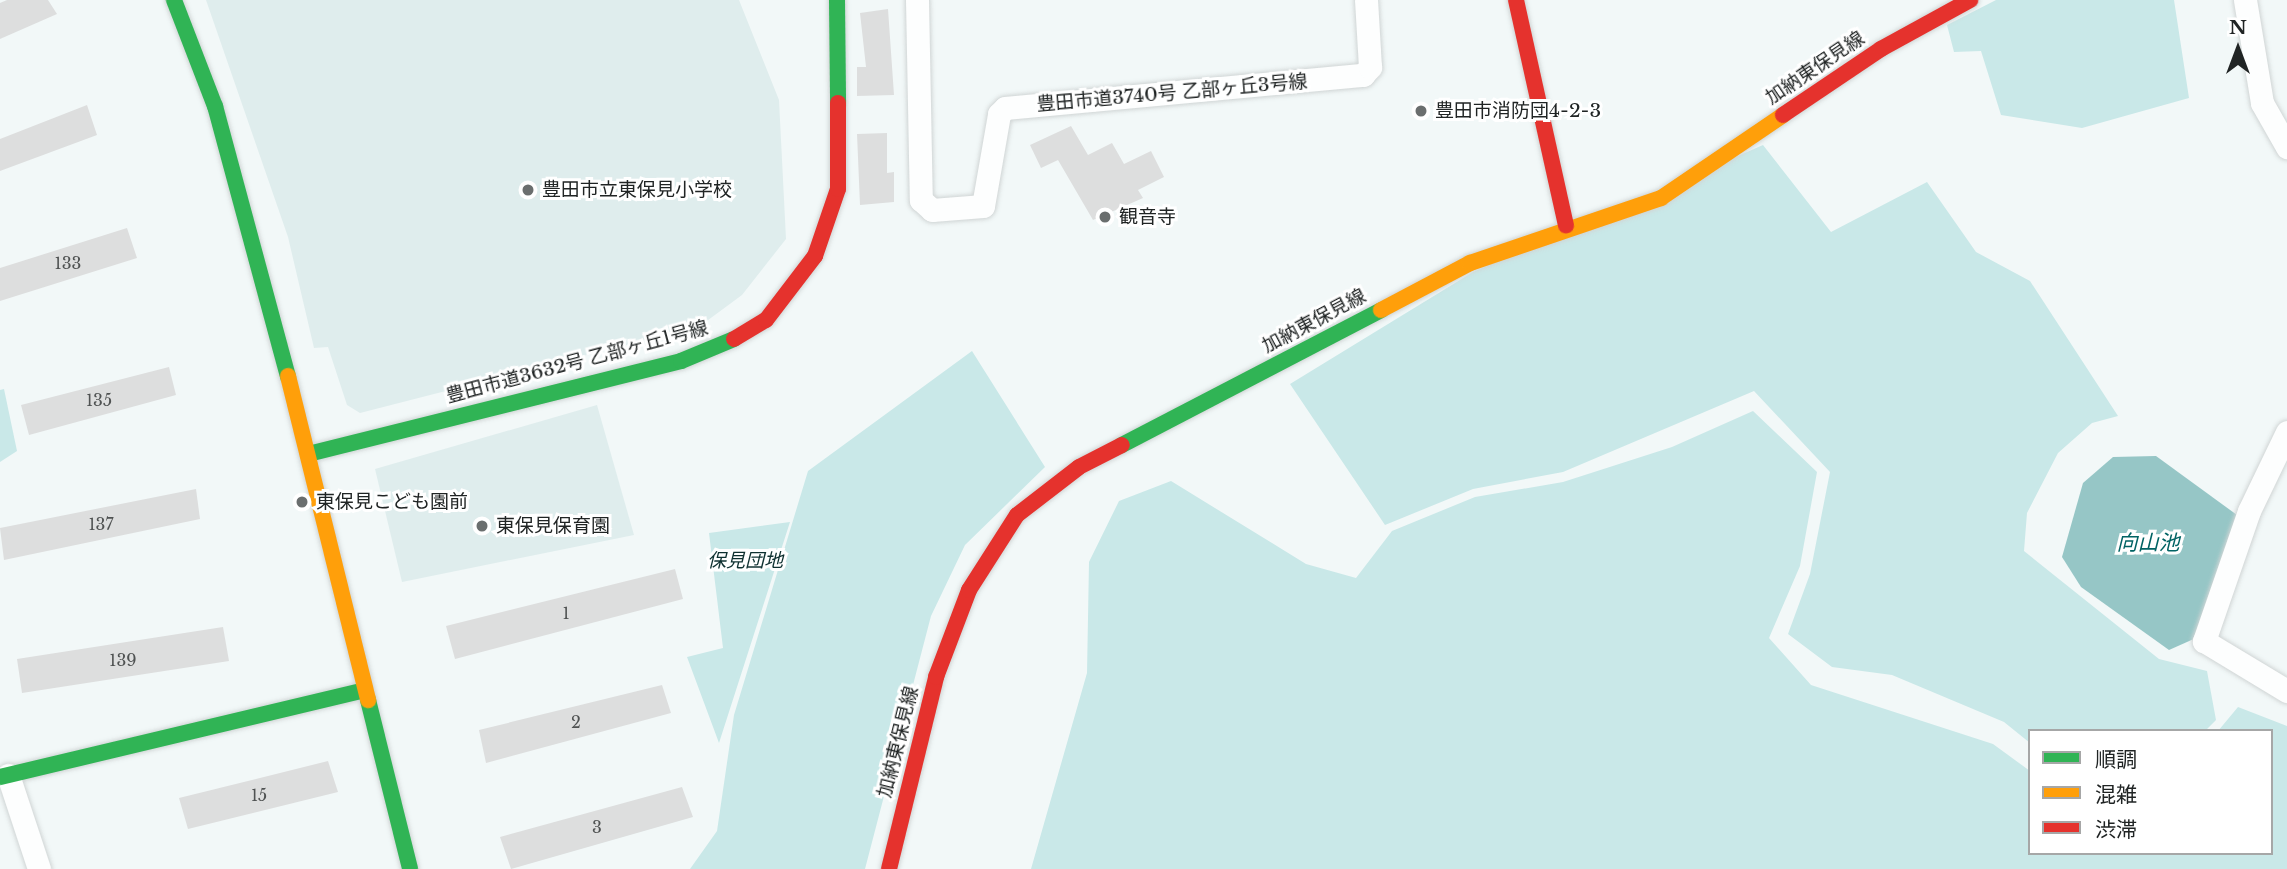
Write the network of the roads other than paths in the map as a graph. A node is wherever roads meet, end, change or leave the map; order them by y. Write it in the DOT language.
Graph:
graph roads {
  1 [pos="174,0"];
  2 [pos="837,0"];
  3 [pos="918,0"];
  4 [pos="1366,0"];
  5 [pos="1516,0"];
  6 [pos="1970,0"];
  7 [pos="2245,0"];
  8 [pos="2287,148"];
  9 [pos="1566,226"];
  10 [pos="2287,432"];
  11 [pos="308,454"];
  12 [pos="365,690"];
  13 [pos="2287,691"];
  14 [pos="4,776"];
  15 [pos="39,869"];
  16 [pos="410,869"];
  17 [pos="889,869"];
  1 -- 11 [label="street"];
  2 -- 11 [label="street, 豊田市道3632号 乙部ヶ丘1号線"];
  3 -- 4 [label="street, 豊田市道3740号 乙部ヶ丘3号線"];
  5 -- 9 [label="street"];
  6 -- 9 [label="street, 加納東保見線"];
  7 -- 8 [label="street"];
  9 -- 17 [label="street, 加納東保見線"];
  10 -- 13 [label="street"];
  11 -- 12 [label="street"];
  12 -- 14 [label="street"];
  12 -- 16 [label="street"];
  14 -- 15 [label="street"];
}
